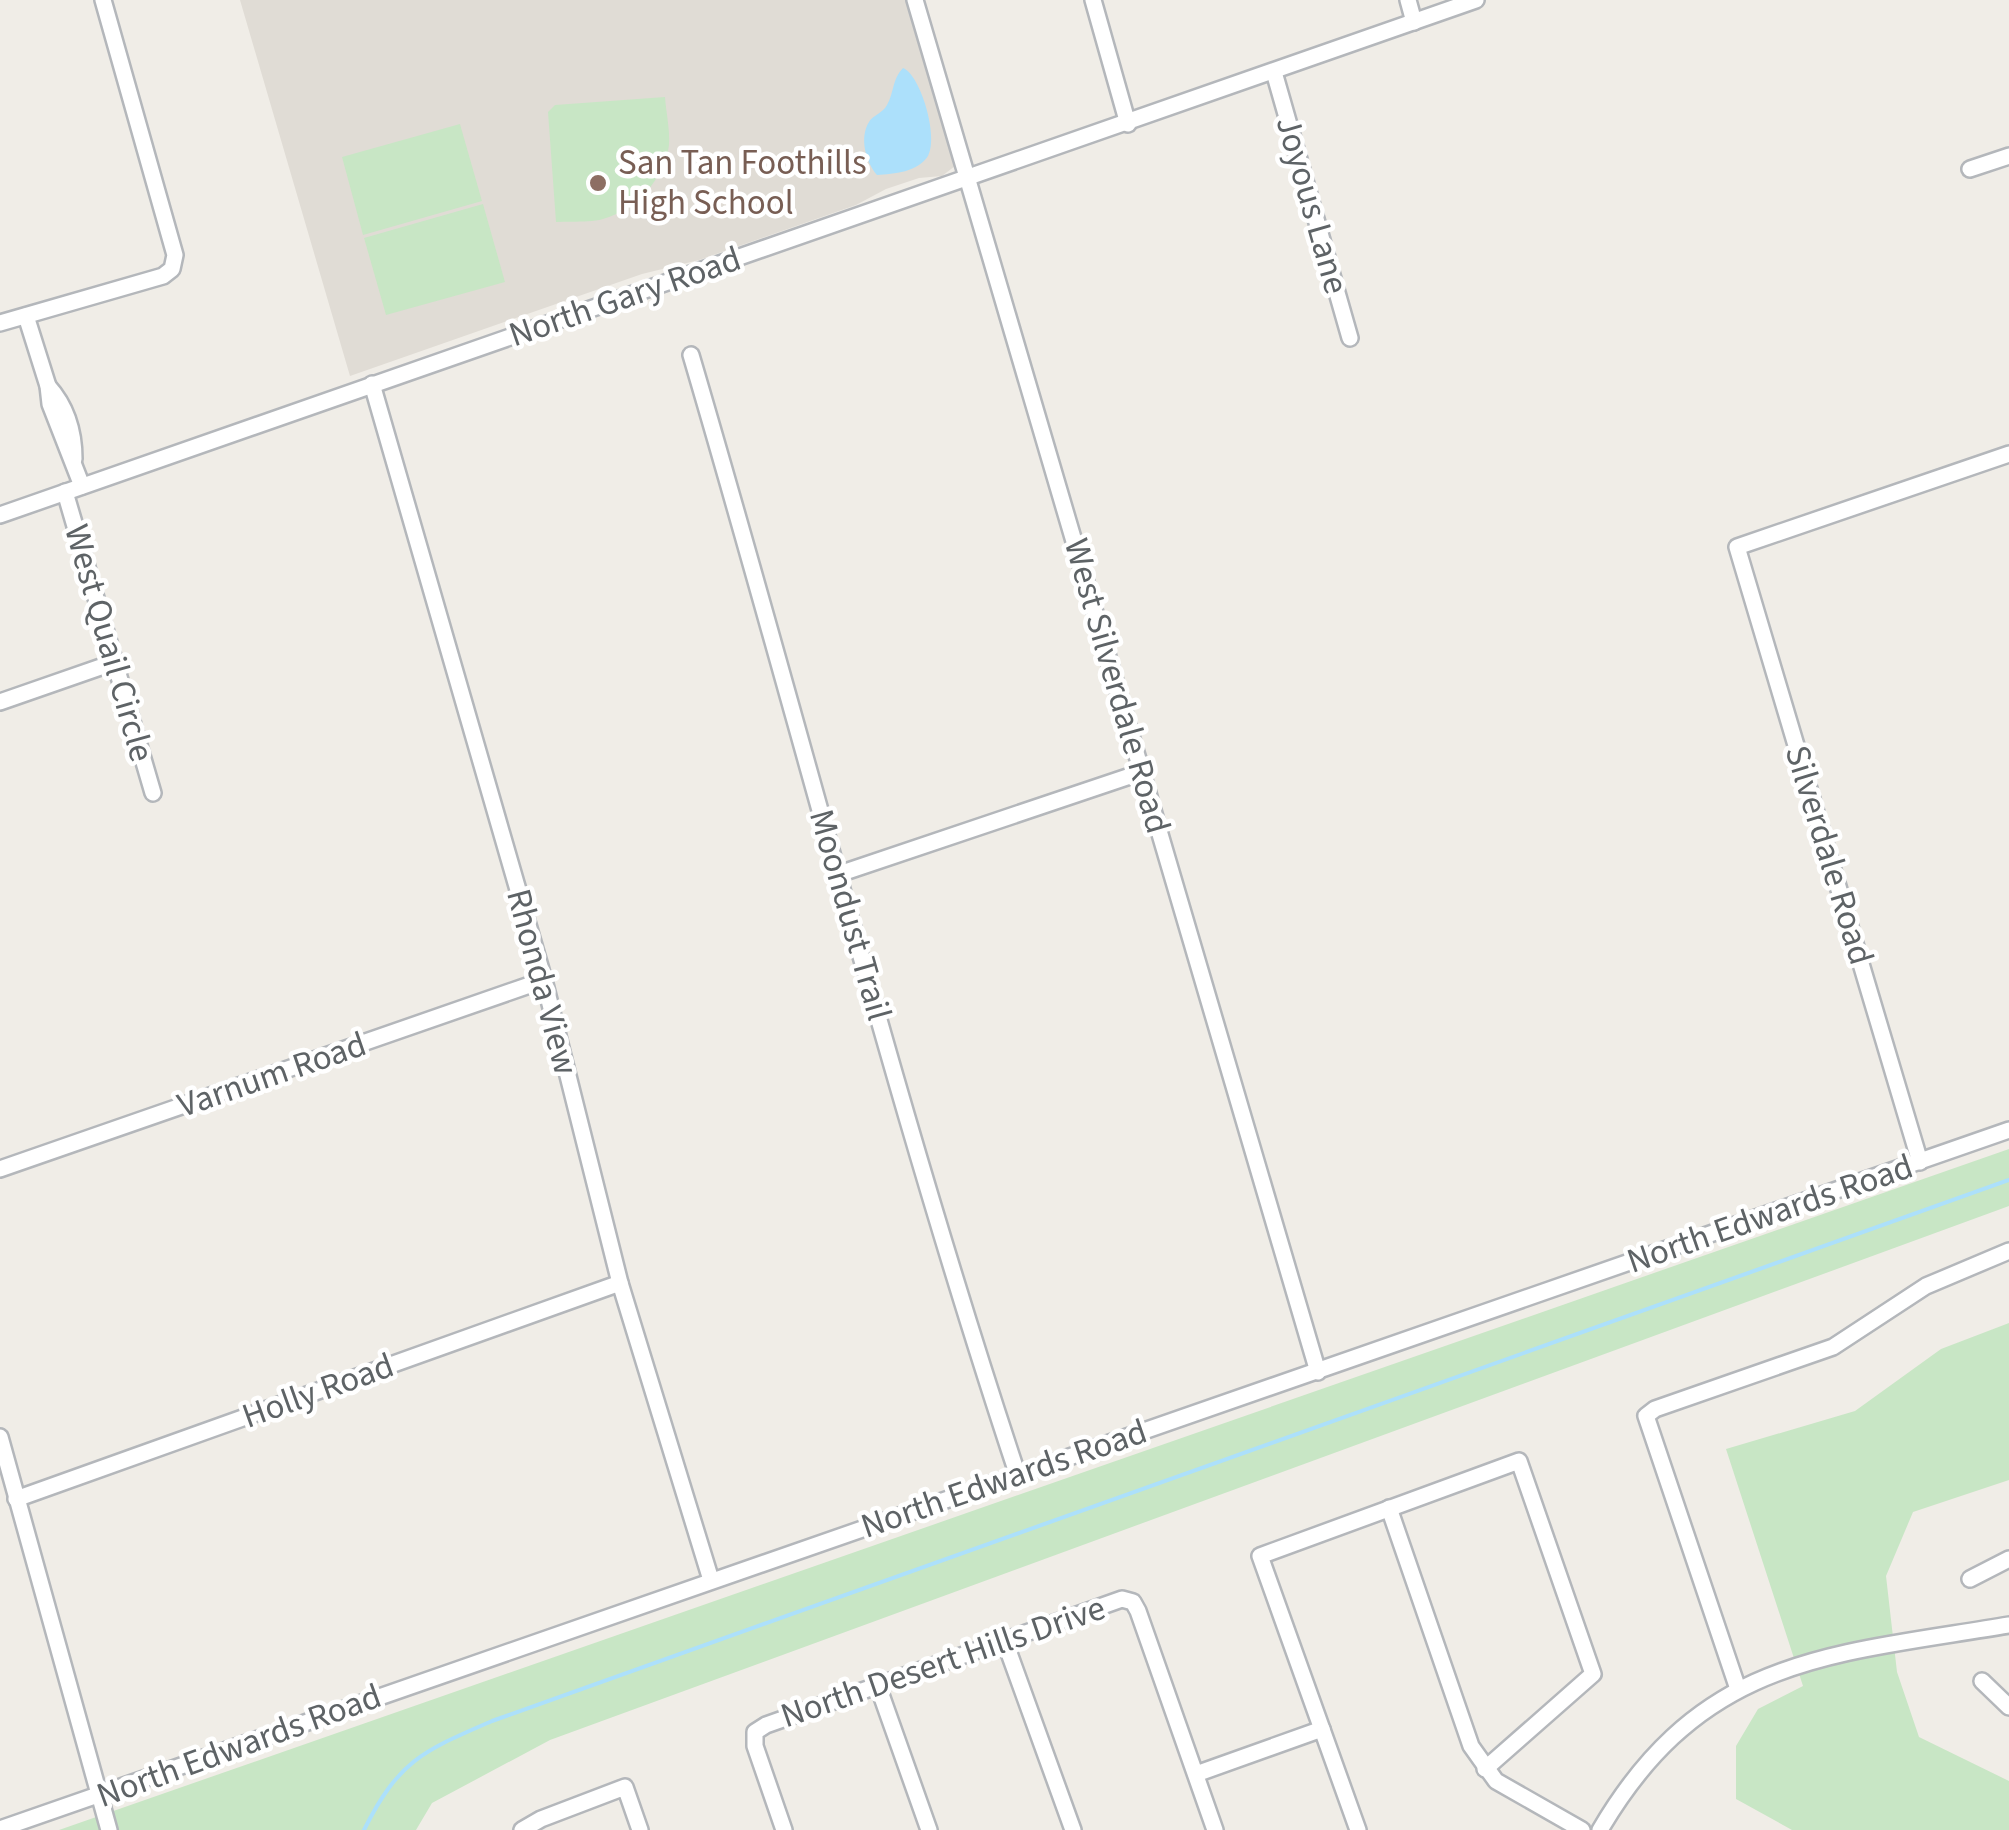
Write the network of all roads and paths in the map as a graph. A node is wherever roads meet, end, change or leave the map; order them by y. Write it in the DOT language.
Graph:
graph roads {
  1 [pos="102,0"];
  2 [pos="916,0"];
  3 [pos="1093,0"];
  4 [pos="1408,0"];
  5 [pos="1476,0"];
  6 [pos="1414,22"];
  7 [pos="1274,72"];
  8 [pos="1128,124"];
  9 [pos="2009,156"];
  10 [pos="1970,169"];
  11 [pos="967,178"];
  12 [pos="26,316"];
  13 [pos="0,324"];
  14 [pos="1350,338"];
  15 [pos="691,355"];
  16 [pos="372,384"];
  17 [pos="2009,454"];
  18 [pos="82,486"];
  19 [pos="65,492"];
  20 [pos="0,515"];
  21 [pos="115,662"];
  22 [pos="0,702"];
  23 [pos="1142,772"];
  24 [pos="154,793"];
  25 [pos="839,874"];
  26 [pos="544,980"];
  27 [pos="2009,1130"];
  28 [pos="1920,1162"];
  29 [pos="0,1169"];
  30 [pos="2009,1251"];
  31 [pos="620,1283"];
  32 [pos="1318,1372"];
  33 [pos="1,1445"];
  34 [pos="1017,1473"];
  35 [pos="5,1474"];
  36 [pos="16,1500"];
  37 [pos="1389,1508"];
  38 [pos="2009,1559"];
  39 [pos="1970,1579"];
  40 [pos="711,1580"];
  41 [pos="2009,1625"];
  42 [pos="1005,1642"];
  43 [pos="1982,1681"];
  44 [pos="878,1686"];
  45 [pos="1738,1689"];
  46 [pos="2009,1707"];
  47 [pos="1322,1729"];
  48 [pos="1485,1769"];
  49 [pos="1196,1774"];
  50 [pos="100,1795"];
  51 [pos="0,1829"];
  52 [pos="109,1830"];
  53 [pos="522,1830"];
  54 [pos="640,1830"];
  55 [pos="784,1830"];
  56 [pos="929,1830"];
  57 [pos="1073,1830"];
  58 [pos="1215,1830"];
  59 [pos="1358,1830"];
  60 [pos="1582,1830"];
  61 [pos="1600,1830"];
  1 -- 12 [label="street"];
  2 -- 11 [label="street, West Silverdale Road"];
  3 -- 8 [label="street"];
  4 -- 6 [label="street"];
  5 -- 6 [label="street, North Gary Road"];
  6 -- 7 [label="street, North Gary Road"];
  7 -- 8 [label="street, North Gary Road"];
  7 -- 14 [label="street, Joyous Lane"];
  8 -- 11 [label="street, North Gary Road"];
  9 -- 10 [label="street"];
  11 -- 16 [label="street, North Gary Road"];
  11 -- 23 [label="street, West Silverdale Road"];
  12 -- 13 [label="street"];
  12 -- 18 [label="street"];
  15 -- 25 [label="street, Moondust Trail"];
  16 -- 18 [label="street, North Gary Road"];
  16 -- 26 [label="street, Rhonda View"];
  17 -- 28 [label="street, Silverdale Road"];
  18 -- 19 [label="street, North Gary Road"];
  19 -- 20 [label="street, North Gary Road"];
  19 -- 21 [label="street, West Quail Circle"];
  21 -- 22 [label="street"];
  21 -- 24 [label="street, West Quail Circle"];
  23 -- 25 [label="street"];
  23 -- 32 [label="street, West Silverdale Road"];
  25 -- 34 [label="street, Moondust Trail"];
  26 -- 29 [label="street, Varnum Road"];
  26 -- 31 [label="street, Rhonda View"];
  27 -- 28 [label="street, North Edwards Road"];
  28 -- 32 [label="street, North Edwards Road"];
  30 -- 45 [label="street"];
  31 -- 36 [label="street, Holly Road"];
  31 -- 40 [label="street, Rhonda View"];
  32 -- 34 [label="street, North Edwards Road"];
  33 -- 35 [label="street"];
  34 -- 40 [label="street, North Edwards Road"];
  35 -- 36 [label="street"];
  36 -- 50 [label="street"];
  37 -- 47 [label="street"];
  37 -- 48 [label="street"];
  37 -- 48 [label="street"];
  38 -- 39 [label="street"];
  40 -- 50 [label="street, North Edwards Road"];
  41 -- 45 [label="street"];
  42 -- 44 [label="street, North Desert Hills Drive"];
  42 -- 49 [label="street, North Desert Hills Drive"];
  42 -- 57 [label="street"];
  43 -- 46 [label="street"];
  44 -- 55 [label="street, North Desert Hills Drive"];
  44 -- 56 [label="street"];
  45 -- 61 [label="street"];
  47 -- 49 [label="street"];
  47 -- 59 [label="street"];
  48 -- 60 [label="street"];
  49 -- 58 [label="street"];
  50 -- 51 [label="street, North Edwards Road"];
  50 -- 52 [label="street"];
  53 -- 54 [label="street"];
}
